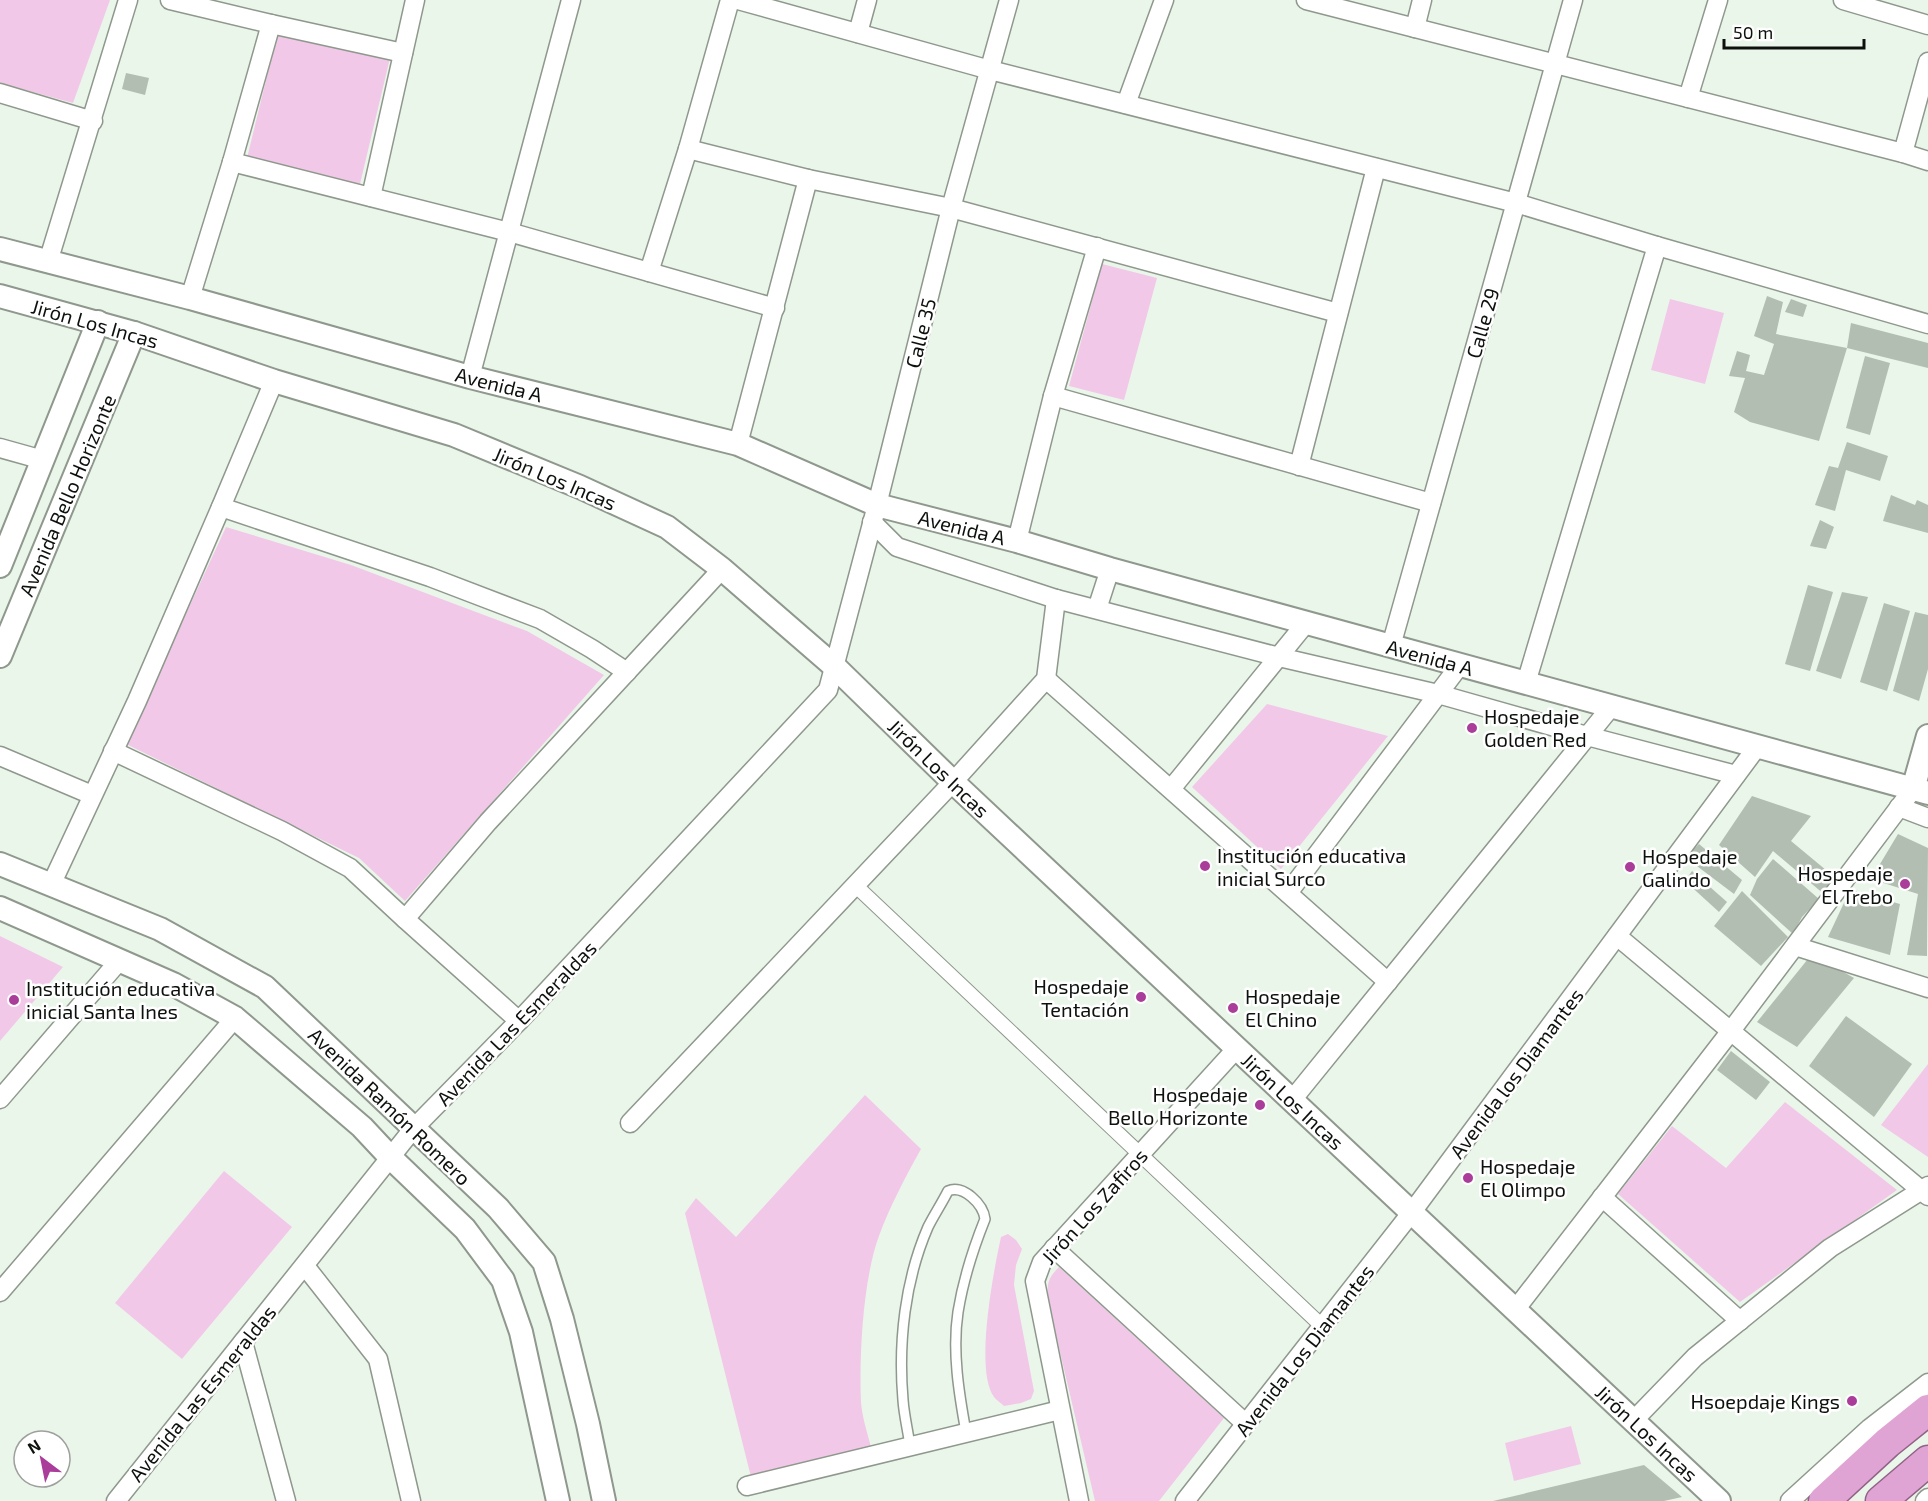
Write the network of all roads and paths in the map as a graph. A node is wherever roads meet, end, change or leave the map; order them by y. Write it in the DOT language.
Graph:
graph roads {
  1 [pos="128,0"];
  2 [pos="170,0"];
  3 [pos="415,0"];
  4 [pos="571,0"];
  5 [pos="730,0"];
  6 [pos="738,0"];
  7 [pos="867,0"];
  8 [pos="1009,0"];
  9 [pos="1164,0"];
  10 [pos="1306,0"];
  11 [pos="1422,0"];
  12 [pos="1573,0"];
  13 [pos="1718,0"];
  14 [pos="1843,0"];
  15 [pos="271,24"];
  16 [pos="1928,25"];
  17 [pos="1414,28"];
  18 [pos="858,33"];
  19 [pos="403,53"];
  20 [pos="1928,62"];
  21 [pos="1555,63"];
  22 [pos="990,70"];
  23 [pos="0,93"];
  24 [pos="1689,98"];
  25 [pos="1125,104"];
  26 [pos="93,121"];
  27 [pos="688,149"];
  28 [pos="1903,153"];
  29 [pos="1928,161"];
  30 [pos="232,162"];
  31 [pos="1376,168"];
  32 [pos="808,180"];
  33 [pos="371,197"];
  34 [pos="1516,203"];
  35 [pos="951,208"];
  36 [pos="510,232"];
  37 [pos="1657,246"];
  38 [pos="1096,247"];
  39 [pos="0,249"];
  40 [pos="48,262"];
  41 [pos="649,272"];
  42 [pos="0,296"];
  43 [pos="190,298"];
  44 [pos="775,308"];
  45 [pos="1338,313"];
  46 [pos="98,322"];
  47 [pos="1928,324"];
  48 [pos="134,333"];
  49 [pos="470,377"];
  50 [pos="274,381"];
  51 [pos="1053,396"];
  52 [pos="738,444"];
  53 [pos="0,448"];
  54 [pos="43,460"];
  55 [pos="1299,466"];
  56 [pos="1431,503"];
  57 [pos="221,507"];
  58 [pos="875,514"];
  59 [pos="1017,541"];
  60 [pos="0,566"];
  61 [pos="722,569"];
  62 [pos="1110,569"];
  63 [pos="1056,599"];
  64 [pos="1097,609"];
  65 [pos="1306,623"];
  66 [pos="1391,646"];
  67 [pos="0,656"];
  68 [pos="1279,657"];
  69 [pos="1460,665"];
  70 [pos="835,667"];
  71 [pos="627,672"];
  72 [pos="1046,679"];
  73 [pos="1526,683"];
  74 [pos="1438,694"];
  75 [pos="1611,707"];
  76 [pos="1587,736"];
  77 [pos="1928,736"];
  78 [pos="1757,747"];
  79 [pos="113,751"];
  80 [pos="0,756"];
  81 [pos="1736,775"];
  82 [pos="953,782"];
  83 [pos="1171,789"];
  84 [pos="92,795"];
  85 [pos="1913,797"];
  86 [pos="1928,818"];
  87 [pos="0,864"];
  88 [pos="51,885"];
  89 [pos="855,885"];
  90 [pos="1288,893"];
  91 [pos="0,908"];
  92 [pos="405,919"];
  93 [pos="1613,941"];
  94 [pos="1795,946"];
  95 [pos="119,961"];
  96 [pos="1388,982"];
  97 [pos="1928,988"];
  98 [pos="235,1018"];
  99 [pos="519,1022"];
  100 [pos="1730,1032"];
  101 [pos="1237,1048"];
  102 [pos="0,1099"];
  103 [pos="1292,1100"];
  104 [pos="630,1123"];
  105 [pos="413,1129"];
  106 [pos="1141,1154"];
  107 [pos="391,1158"];
  108 [pos="1925,1191"];
  109 [pos="1602,1197"];
  110 [pos="1418,1205"];
  111 [pos="1054,1248"];
  112 [pos="305,1266"];
  113 [pos="0,1292"];
  114 [pos="1515,1310"];
  115 [pos="1740,1321"];
  116 [pos="1323,1327"];
  117 [pos="243,1342"];
  118 [pos="1928,1383"];
  119 [pos="1060,1410"];
  120 [pos="1928,1410"];
  121 [pos="1634,1420"];
  122 [pos="1246,1424"];
  123 [pos="966,1432"];
  124 [pos="1887,1443"];
  125 [pos="910,1446"];
  126 [pos="1921,1466"];
  127 [pos="747,1486"];
  128 [pos="116,1501"];
  129 [pos="286,1501"];
  130 [pos="411,1501"];
  131 [pos="558,1501"];
  132 [pos="604,1501"];
  133 [pos="1079,1501"];
  134 [pos="1185,1501"];
  135 [pos="1719,1501"];
  136 [pos="1790,1501"];
  137 [pos="1824,1501"];
  138 [pos="1881,1501"];
  1 -- 26 [label="street"];
  2 -- 15 [label="street"];
  3 -- 19 [label="street"];
  4 -- 36 [label="street"];
  5 -- 27 [label="street"];
  6 -- 18 [label="street"];
  7 -- 18 [label="street"];
  8 -- 22 [label="street, Calle 35"];
  9 -- 25 [label="street"];
  10 -- 17 [label="street"];
  11 -- 17 [label="street"];
  12 -- 21 [label="street, Calle 29"];
  13 -- 24 [label="street"];
  14 -- 16 [label="street"];
  15 -- 19 [label="street"];
  15 -- 30 [label="street"];
  17 -- 21 [label="street"];
  18 -- 22 [label="street"];
  19 -- 33 [label="street"];
  20 -- 28 [label="street"];
  21 -- 24 [label="street"];
  21 -- 34 [label="street, Calle 29"];
  22 -- 25 [label="street"];
  22 -- 35 [label="street, Calle 35"];
  23 -- 26 [label="street"];
  24 -- 28 [label="street"];
  25 -- 31 [label="street"];
  26 -- 40 [label="street"];
  27 -- 32 [label="street"];
  27 -- 41 [label="street"];
  28 -- 29 [label="street"];
  30 -- 33 [label="street"];
  30 -- 43 [label="street"];
  31 -- 34 [label="street"];
  31 -- 45 [label="street"];
  32 -- 35 [label="street"];
  32 -- 44 [label="street"];
  33 -- 36 [label="street"];
  34 -- 37 [label="street"];
  34 -- 56 [label="street, Calle 29"];
  35 -- 38 [label="street"];
  35 -- 58 [label="street, Calle 35"];
  36 -- 41 [label="street"];
  36 -- 49 [label="street"];
  37 -- 47 [label="street"];
  37 -- 73 [label="street"];
  38 -- 45 [label="street"];
  38 -- 51 [label="street"];
  39 -- 40 [label="street, Avenida A"];
  40 -- 43 [label="street, Avenida A"];
  41 -- 44 [label="street"];
  42 -- 46 [label="street, Jirón Los Incas"];
  43 -- 49 [label="street, Avenida A"];
  44 -- 52 [label="street"];
  45 -- 55 [label="street"];
  46 -- 48 [label="street, Jirón Los Incas"];
  46 -- 54 [label="street, Avenida Bello Horizonte"];
  48 -- 50 [label="street, Jirón Los Incas"];
  48 -- 67 [label="street, Avenida Bello Horizonte"];
  49 -- 52 [label="street, Avenida A"];
  50 -- 57 [label="street"];
  50 -- 61 [label="street, Jirón Los Incas"];
  51 -- 55 [label="street"];
  51 -- 59 [label="street"];
  52 -- 58 [label="street, Avenida A"];
  53 -- 54 [label="street"];
  54 -- 60 [label="street, Avenida Bello Horizonte"];
  55 -- 56 [label="street"];
  56 -- 66 [label="street, Calle 29"];
  57 -- 71 [label="street"];
  57 -- 79 [label="street"];
  58 -- 59 [label="street, Avenida A"];
  58 -- 63 [label="street"];
  58 -- 70 [label="street, Calle 35"];
  59 -- 62 [label="street, Avenida A"];
  61 -- 70 [label="street, Jirón Los Incas"];
  61 -- 71 [label="street"];
  62 -- 64 [label="street"];
  62 -- 65 [label="street, Avenida A"];
  63 -- 64 [label="street"];
  63 -- 72 [label="street"];
  64 -- 68 [label="street"];
  65 -- 66 [label="street, Avenida A"];
  65 -- 68 [label="street"];
  66 -- 69 [label="street, Avenida A"];
  68 -- 74 [label="street"];
  68 -- 83 [label="street"];
  69 -- 73 [label="street, Avenida A"];
  69 -- 74 [label="street"];
  70 -- 82 [label="street, Jirón Los Incas"];
  70 -- 99 [label="street, Avenida Las Esmeraldas"];
  71 -- 92 [label="street"];
  72 -- 82 [label="street"];
  72 -- 83 [label="street"];
  73 -- 75 [label="street, Avenida A"];
  74 -- 76 [label="street"];
  74 -- 90 [label="street"];
  75 -- 76 [label="street"];
  75 -- 78 [label="street, Avenida A"];
  76 -- 81 [label="street"];
  76 -- 96 [label="street"];
  77 -- 85 [label="street"];
  78 -- 81 [label="street"];
  78 -- 85 [label="street, Avenida A"];
  79 -- 84 [label="street"];
  79 -- 92 [label="street"];
  80 -- 84 [label="street"];
  81 -- 93 [label="street"];
  82 -- 89 [label="street"];
  82 -- 101 [label="street, Jirón Los Incas"];
  83 -- 90 [label="street"];
  84 -- 88 [label="street"];
  85 -- 86 [label="street"];
  85 -- 94 [label="street"];
  87 -- 88 [label="street, Avenida Ramón Romero"];
  88 -- 105 [label="street, Avenida Ramón Romero"];
  89 -- 104 [label="street"];
  89 -- 106 [label="street"];
  90 -- 96 [label="street"];
  91 -- 95 [label="street, Avenida Ramón Romero"];
  92 -- 99 [label="street"];
  93 -- 100 [label="street"];
  93 -- 110 [label="street, Avenida los Diamantes"];
  94 -- 97 [label="street"];
  94 -- 100 [label="street"];
  95 -- 98 [label="street, Avenida Ramón Romero"];
  95 -- 102 [label="street"];
  96 -- 103 [label="street"];
  98 -- 107 [label="street, Avenida Ramón Romero"];
  98 -- 113 [label="street"];
  99 -- 105 [label="street, Avenida Las Esmeraldas"];
  100 -- 108 [label="street"];
  100 -- 109 [label="street"];
  101 -- 103 [label="street, Jirón Los Incas"];
  101 -- 106 [label="street, Jirón Los Zafiros"];
  103 -- 110 [label="street, Jirón Los Incas"];
  105 -- 107 [label="street, Avenida Las Esmeraldas"];
  105 -- 132 [label="street, Avenida Ramón Romero"];
  106 -- 111 [label="street, Jirón Los Zafiros"];
  106 -- 116 [label="street"];
  107 -- 112 [label="street, Avenida Las Esmeraldas"];
  107 -- 131 [label="street, Avenida Ramón Romero"];
  108 -- 115 [label="street"];
  109 -- 114 [label="street"];
  109 -- 115 [label="street"];
  110 -- 114 [label="street, Jirón Los Incas"];
  110 -- 116 [label="street, Avenida Los Diamantes"];
  111 -- 119 [label="street, Jirón Los Zafiros"];
  111 -- 122 [label="street"];
  112 -- 117 [label="street, Avenida Las Esmeraldas"];
  112 -- 130 [label="street"];
  114 -- 121 [label="street, Jirón Los Incas"];
  115 -- 121 [label="street"];
  116 -- 122 [label="street, Avenida Los Diamantes"];
  117 -- 128 [label="street, Avenida Las Esmeraldas"];
  117 -- 129 [label="street"];
  118 -- 136 [label="street"];
  119 -- 123 [label="street"];
  119 -- 133 [label="street, Jirón Los Zafiros"];
  120 -- 124 [label="highway"];
  121 -- 135 [label="street, Jirón Los Incas"];
  122 -- 134 [label="street, Avenida Los Diamantes"];
  123 -- 125 [label="street"];
  123 -- 125 [label="lane"];
  124 -- 126 [label="highway"];
  124 -- 137 [label="highway"];
  125 -- 127 [label="street"];
  126 -- 138 [label="highway"];
}
